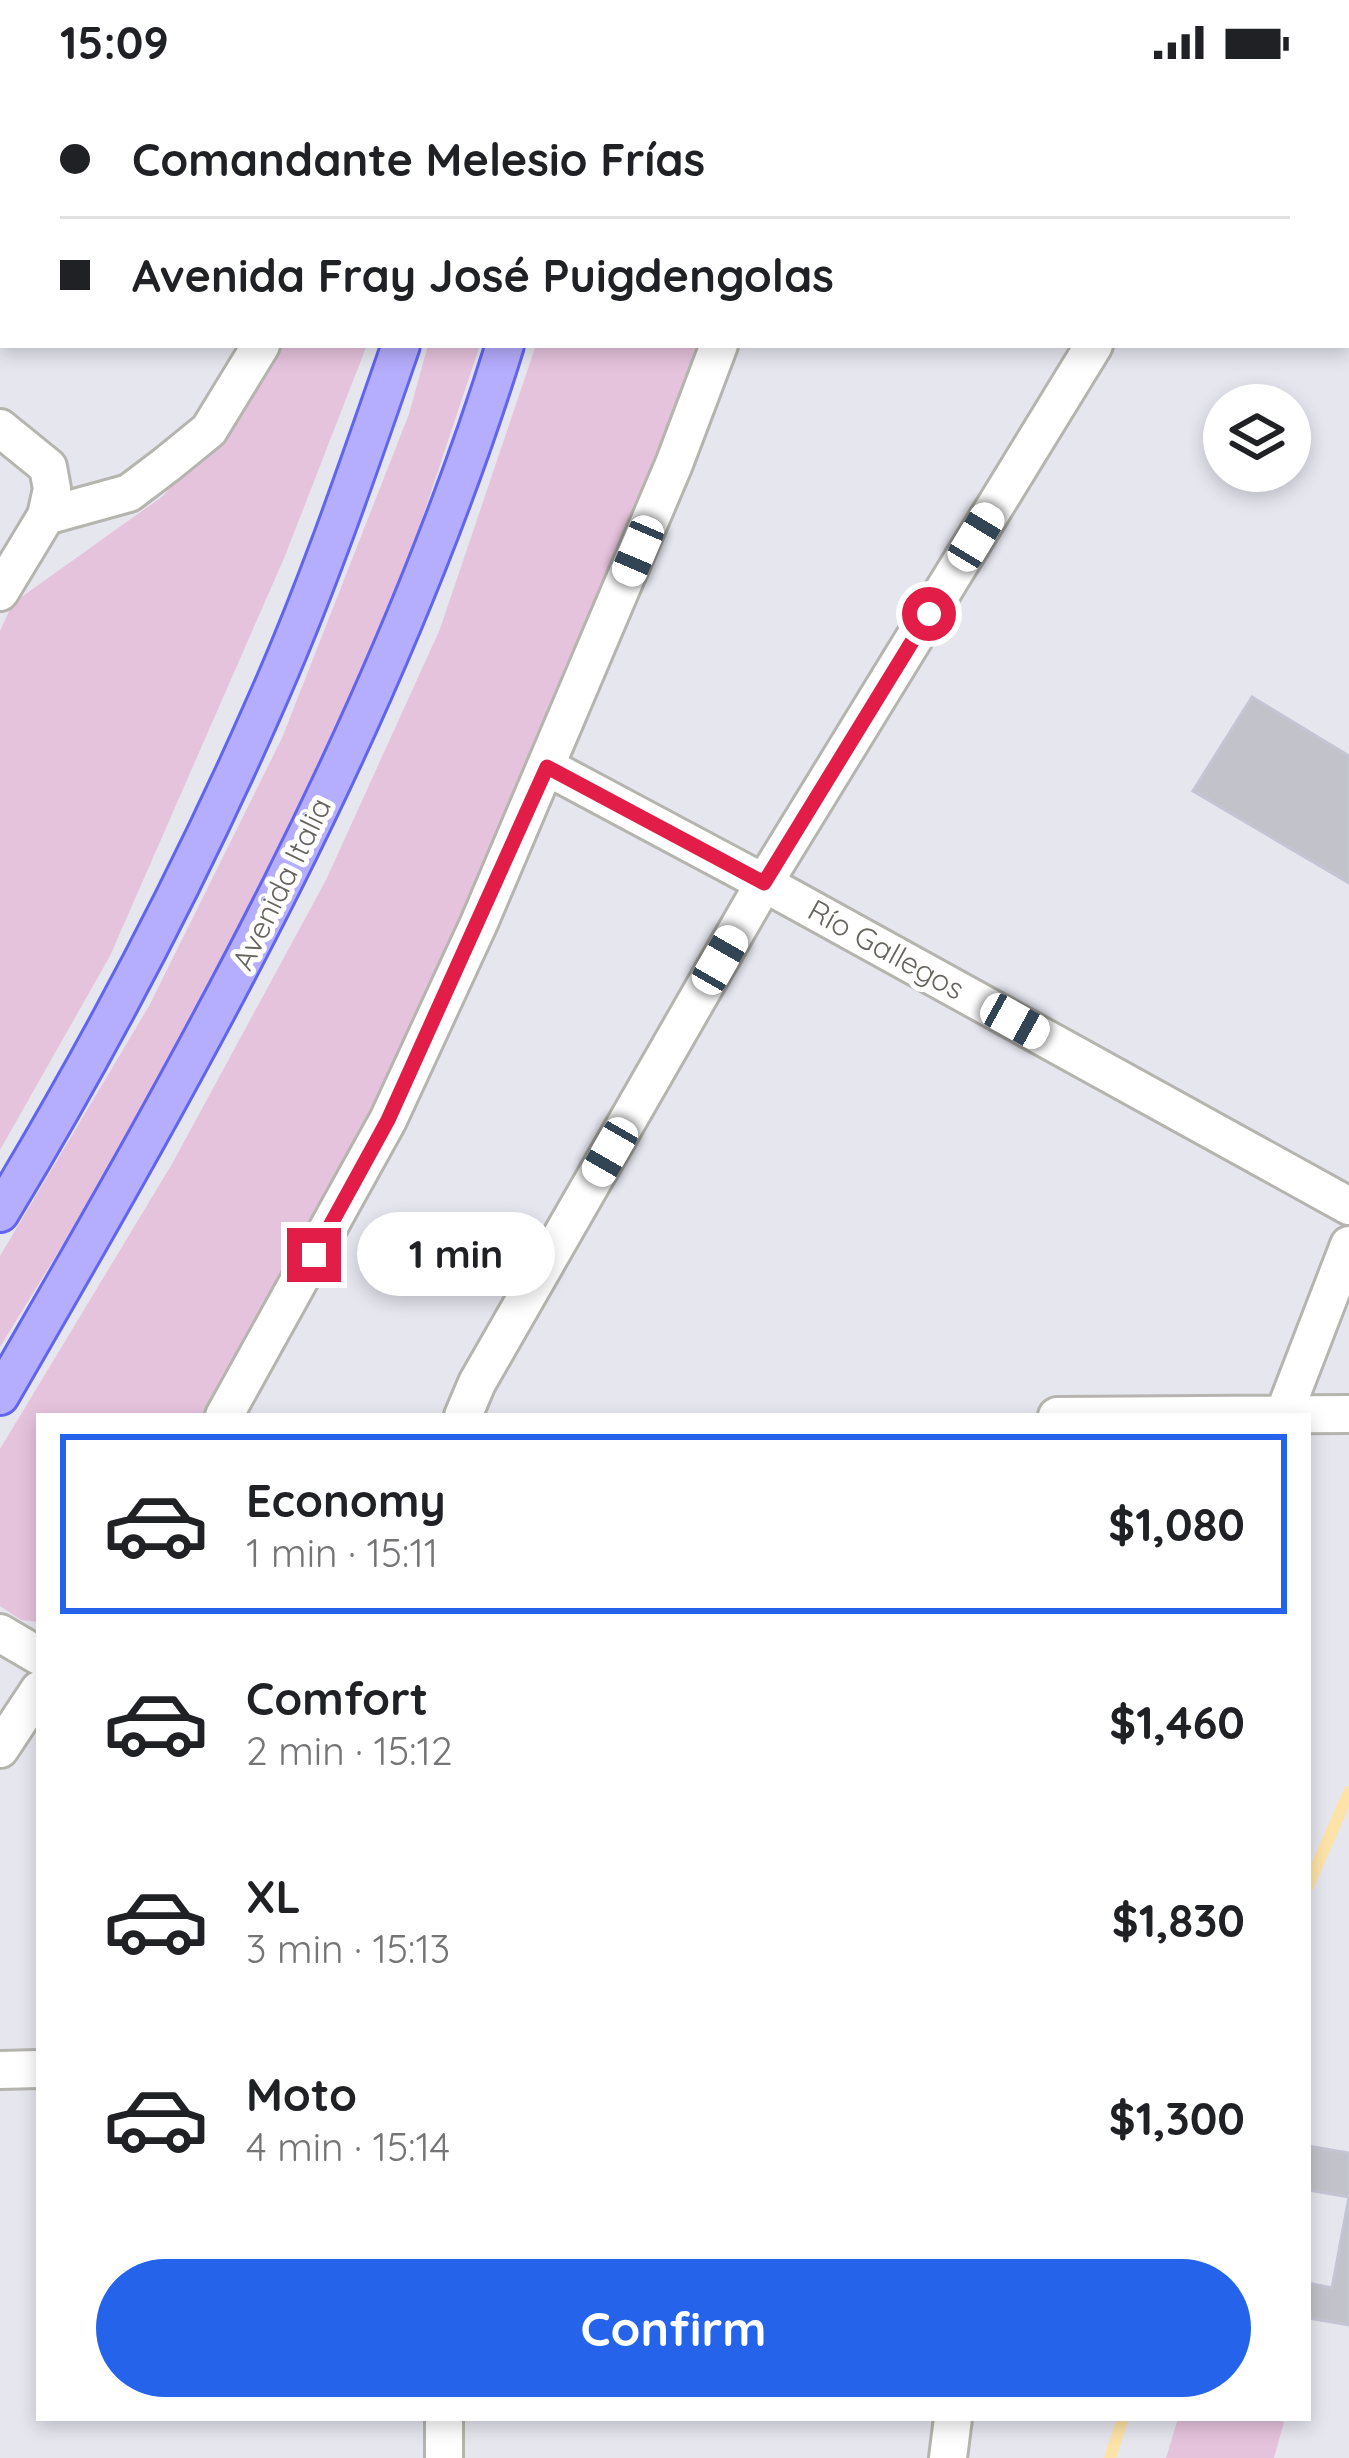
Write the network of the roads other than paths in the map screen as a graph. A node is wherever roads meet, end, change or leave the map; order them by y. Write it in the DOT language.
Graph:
graph roads {
  1 [pos="259,348"];
  2 [pos="399,348"];
  3 [pos="504,348"];
  4 [pos="718,348"];
  5 [pos="1092,348"];
  6 [pos="0,428"];
  7 [pos="46,516"];
  8 [pos="0,592"];
  9 [pos="547,767"];
  10 [pos="764,883"];
  11 [pos="1349,1206"];
  12 [pos="0,1213"];
  13 [pos="1349,1245"];
  14 [pos="0,1396"];
  15 [pos="226,1413"];
  16 [pos="464,1413"];
  17 [pos="1284,1413"];
  18 [pos="1311,1414"];
  19 [pos="1349,1414"];
  20 [pos="0,1633"];
  21 [pos="36,1653"];
  22 [pos="36,1695"];
  23 [pos="0,1749"];
  24 [pos="36,2069"];
  25 [pos="0,2070"];
  26 [pos="444,2421"];
  27 [pos="953,2421"];
  28 [pos="444,2458"];
  29 [pos="948,2458"];
  1 -- 7 [label="street"];
  2 -- 12 [label="main road"];
  3 -- 14 [label="main road, Avenida Italia"];
  4 -- 9 [label="street"];
  5 -- 10 [label="street"];
  6 -- 7 [label="street"];
  7 -- 8 [label="street"];
  9 -- 10 [label="street, Río Gallegos"];
  9 -- 15 [label="street"];
  10 -- 11 [label="street, Río Gallegos"];
  10 -- 16 [label="street"];
  13 -- 17 [label="street"];
  18 -- 19 [label="street"];
  20 -- 21 [label="street"];
  22 -- 23 [label="street"];
  24 -- 25 [label="street"];
  26 -- 28 [label="street"];
  27 -- 29 [label="street"];
}
